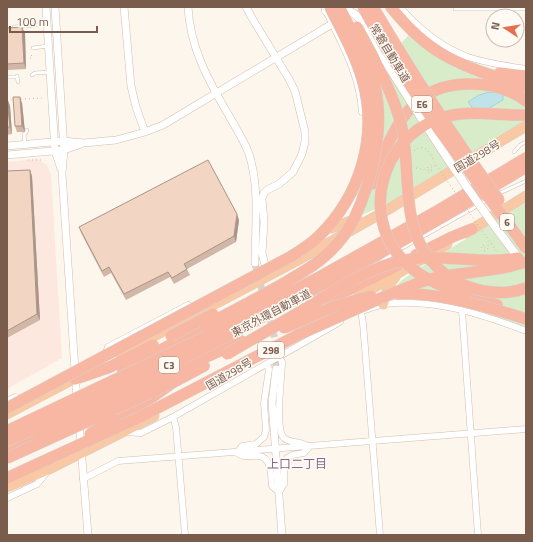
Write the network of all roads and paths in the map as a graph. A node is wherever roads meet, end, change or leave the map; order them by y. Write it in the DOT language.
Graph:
graph roads {
  1 [pos="46,7"];
  2 [pos="55,7"];
  3 [pos="124,7"];
  4 [pos="188,7"];
  5 [pos="246,7"];
  6 [pos="339,7"];
  7 [pos="347,7"];
  8 [pos="362,7"];
  9 [pos="373,7"];
  10 [pos="391,7"];
  11 [pos="400,7"];
  12 [pos="455,7"];
  13 [pos="326,8"];
  14 [pos="485,8"];
  15 [pos="360,18"];
  16 [pos="47,24"];
  17 [pos="332,24"];
  18 [pos="14,27"];
  19 [pos="49,46"];
  20 [pos="34,49"];
  21 [pos="30,58"];
  22 [pos="276,58"];
  23 [pos="454,60"];
  24 [pos="35,69"];
  25 [pos="526,69"];
  26 [pos="50,72"];
  27 [pos="526,76"];
  28 [pos="7,77"];
  29 [pos="18,82"];
  30 [pos="526,87"];
  31 [pos="215,93"];
  32 [pos="45,98"];
  33 [pos="7,99"];
  34 [pos="526,101"];
  35 [pos="526,115"];
  36 [pos="526,126"];
  37 [pos="27,130"];
  38 [pos="145,132"];
  39 [pos="63,141"];
  40 [pos="55,142"];
  41 [pos="526,142"];
  42 [pos="84,143"];
  43 [pos="25,145"];
  44 [pos="7,146"];
  45 [pos="64,150"];
  46 [pos="55,151"];
  47 [pos="514,152"];
  48 [pos="412,153"];
  49 [pos="7,155"];
  50 [pos="526,158"];
  51 [pos="28,160"];
  52 [pos="42,160"];
  53 [pos="432,165"];
  54 [pos="436,165"];
  55 [pos="413,166"];
  56 [pos="526,167"];
  57 [pos="432,170"];
  58 [pos="62,173"];
  59 [pos="526,181"];
  60 [pos="492,195"];
  61 [pos="526,196"];
  62 [pos="387,210"];
  63 [pos="353,220"];
  64 [pos="331,228"];
  65 [pos="472,229"];
  66 [pos="346,232"];
  67 [pos="526,235"];
  68 [pos="492,242"];
  69 [pos="484,245"];
  70 [pos="490,247"];
  71 [pos="526,248"];
  72 [pos="482,253"];
  73 [pos="498,254"];
  74 [pos="526,256"];
  75 [pos="526,262"];
  76 [pos="255,263"];
  77 [pos="265,265"];
  78 [pos="526,267"];
  79 [pos="403,270"];
  80 [pos="376,276"];
  81 [pos="325,279"];
  82 [pos="526,288"];
  83 [pos="383,304"];
  84 [pos="462,310"];
  85 [pos="361,312"];
  86 [pos="526,319"];
  87 [pos="526,330"];
  88 [pos="227,354"];
  89 [pos="279,356"];
  90 [pos="100,364"];
  91 [pos="266,364"];
  92 [pos="276,369"];
  93 [pos="77,378"];
  94 [pos="170,379"];
  95 [pos="91,392"];
  96 [pos="7,401"];
  97 [pos="30,403"];
  98 [pos="7,408"];
  99 [pos="7,414"];
  100 [pos="173,417"];
  101 [pos="526,430"];
  102 [pos="7,431"];
  103 [pos="123,432"];
  104 [pos="470,434"];
  105 [pos="7,441"];
  106 [pos="372,442"];
  107 [pos="309,447"];
  108 [pos="275,450"];
  109 [pos="237,452"];
  110 [pos="81,453"];
  111 [pos="7,454"];
  112 [pos="179,457"];
  113 [pos="7,458"];
  114 [pos="33,465"];
  115 [pos="49,469"];
  116 [pos="7,478"];
  117 [pos="84,479"];
  118 [pos="7,487"];
  119 [pos="279,492"];
  120 [pos="7,498"];
  121 [pos="88,535"];
  122 [pos="185,535"];
  123 [pos="282,535"];
  124 [pos="380,535"];
  125 [pos="478,535"];
  1 -- 16 [label="street"];
  2 -- 39 [label="street"];
  3 -- 38 [label="street"];
  4 -- 31 [label="street"];
  5 -- 22 [label="street"];
  6 -- 63 [label="highway, bridge"];
  7 -- 82 [label="highway, bridge"];
  8 -- 15 [label="main road"];
  8 -- 60 [label="highway, 常磐自動車道 / E6, bridge"];
  9 -- 60 [label="highway, 常磐自動車道 / E6, bridge"];
  10 -- 23 [label="highway"];
  11 -- 25 [label="street"];
  12 -- 14 [label="lane"];
  13 -- 15 [label="main road"];
  13 -- 17 [label="street"];
  13 -- 98 [label="highway, bridge"];
  15 -- 78 [label="main road, bridge"];
  16 -- 18 [label="lane"];
  16 -- 19 [label="street"];
  17 -- 22 [label="street"];
  17 -- 64 [label="street"];
  19 -- 20 [label="lane"];
  19 -- 26 [label="street"];
  20 -- 21 [label="path"];
  22 -- 31 [label="street"];
  22 -- 77 [label="street"];
  23 -- 27 [label="highway"];
  23 -- 30 [label="highway"];
  24 -- 26 [label="lane"];
  26 -- 40 [label="street"];
  28 -- 29 [label="lane"];
  31 -- 38 [label="street"];
  31 -- 76 [label="street"];
  32 -- 33 [label="path"];
  34 -- 63 [label="highway, bridge"];
  35 -- 86 [label="highway, bridge"];
  36 -- 62 [label="highway, 国道298号"];
  37 -- 43 [label="lane"];
  38 -- 42 [label="street"];
  39 -- 40 [label="street"];
  39 -- 42 [label="street"];
  39 -- 45 [label="street"];
  40 -- 43 [label="street"];
  40 -- 46 [label="street"];
  41 -- 47 [label="lane"];
  42 -- 45 [label="street"];
  43 -- 44 [label="street"];
  45 -- 46 [label="street"];
  45 -- 58 [label="street"];
  46 -- 49 [label="street"];
  46 -- 58 [label="street"];
  48 -- 54 [label="path, bridge"];
  50 -- 81 [label="highway, 東京外環自動車道 / C3"];
  51 -- 52 [label="path"];
  53 -- 55 [label="path, bridge"];
  54 -- 57 [label="path"];
  54 -- 68 [label="path, bridge"];
  56 -- 81 [label="highway, 東京外環自動車道 / C3"];
  58 -- 93 [label="street"];
  59 -- 80 [label="lane"];
  60 -- 67 [label="highway, 6, bridge"];
  60 -- 71 [label="highway, 6, bridge"];
  61 -- 65 [label="highway, 国道298号 / 298"];
  62 -- 64 [label="highway"];
  62 -- 90 [label="highway, 国道298号"];
  63 -- 66 [label="highway, bridge"];
  64 -- 77 [label="street"];
  65 -- 79 [label="highway, 国道298号 / 298"];
  65 -- 80 [label="highway"];
  66 -- 93 [label="highway, bridge"];
  66 -- 95 [label="highway, bridge"];
  68 -- 69 [label="path"];
  68 -- 73 [label="path, bridge"];
  70 -- 72 [label="path, bridge"];
  74 -- 88 [label="highway, bridge"];
  75 -- 114 [label="highway, bridge"];
  77 -- 90 [label="street"];
  79 -- 83 [label="highway"];
  79 -- 103 [label="highway, 国道298号 / 298"];
  80 -- 94 [label="highway"];
  81 -- 95 [label="highway, 東京外環自動車道 / C3, bridge"];
  81 -- 105 [label="highway, 東京外環自動車道 / C3, bridge"];
  83 -- 84 [label="street"];
  83 -- 85 [label="street"];
  84 -- 87 [label="street"];
  84 -- 104 [label="street"];
  85 -- 89 [label="street"];
  85 -- 106 [label="street"];
  86 -- 88 [label="highway, bridge"];
  88 -- 94 [label="highway"];
  89 -- 91 [label="street"];
  89 -- 107 [label="street"];
  90 -- 93 [label="highway, 国道298号"];
  91 -- 100 [label="street"];
  91 -- 109 [label="street"];
  92 -- 108 [label="street"];
  93 -- 97 [label="highway, 国道298号"];
  93 -- 110 [label="street"];
  94 -- 111 [label="highway, bridge"];
  94 -- 113 [label="highway, bridge"];
  94 -- 114 [label="highway, bridge"];
  95 -- 102 [label="highway, 東京外環自動車道 / C3, bridge"];
  96 -- 97 [label="street"];
  97 -- 99 [label="highway, 国道298号"];
  100 -- 103 [label="street"];
  100 -- 112 [label="street"];
  101 -- 104 [label="street"];
  103 -- 110 [label="highway, 国道298号 / 298"];
  104 -- 106 [label="street"];
  104 -- 125 [label="street"];
  106 -- 107 [label="street"];
  106 -- 124 [label="street"];
  107 -- 108 [label="street"];
  107 -- 119 [label="street"];
  108 -- 109 [label="street"];
  108 -- 119 [label="street"];
  109 -- 112 [label="street"];
  109 -- 119 [label="street"];
  110 -- 115 [label="highway, 国道298号 / 298"];
  110 -- 117 [label="street"];
  112 -- 117 [label="street"];
  112 -- 122 [label="street"];
  114 -- 116 [label="highway"];
  115 -- 118 [label="highway, 国道298号 / 298"];
  115 -- 120 [label="street"];
  117 -- 121 [label="street"];
  119 -- 123 [label="street"];
}
